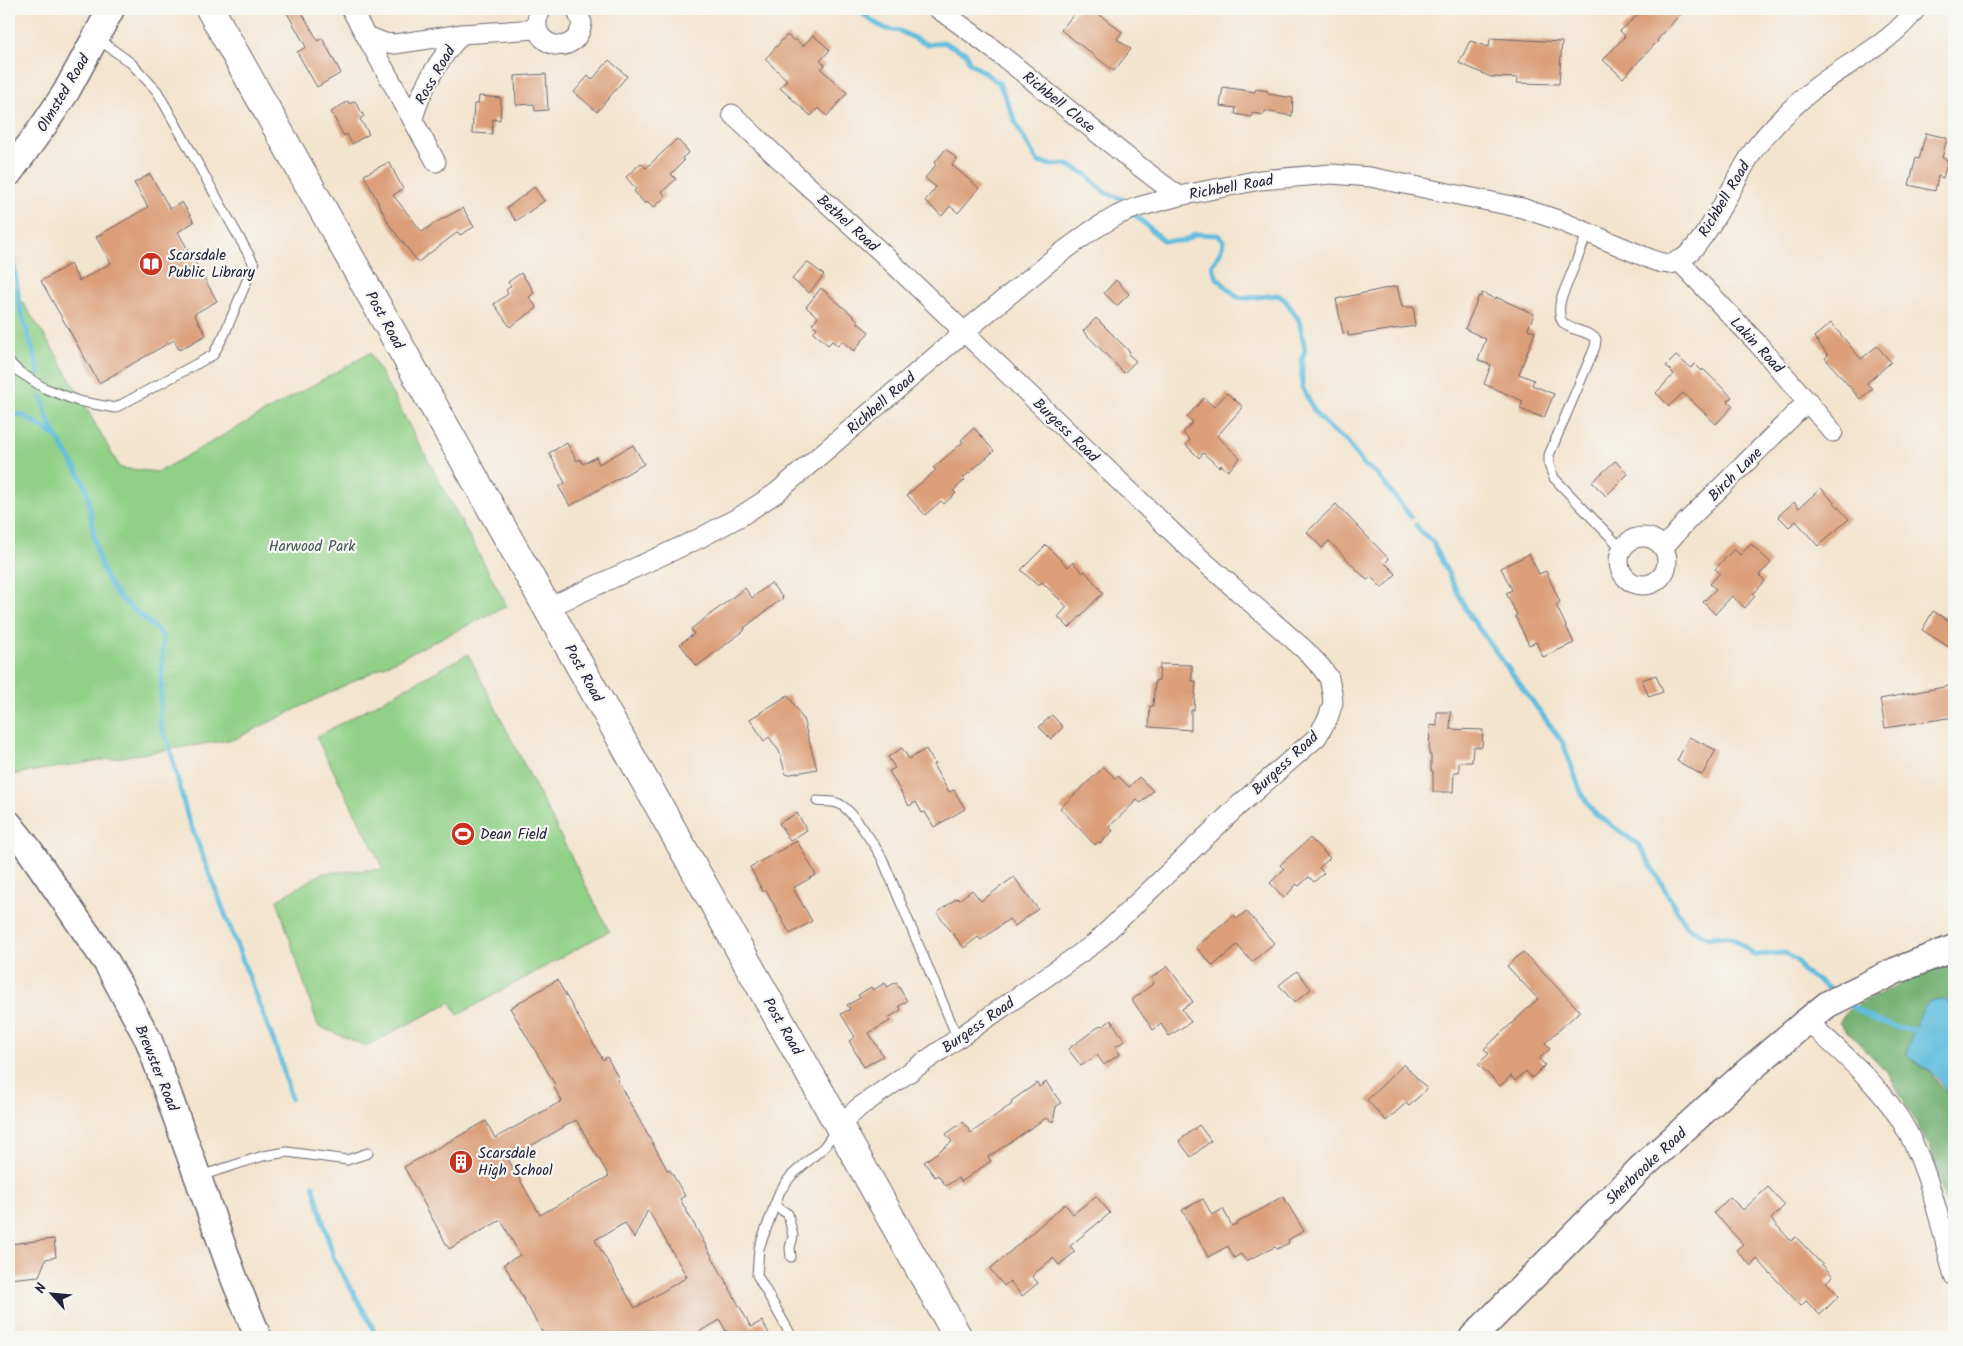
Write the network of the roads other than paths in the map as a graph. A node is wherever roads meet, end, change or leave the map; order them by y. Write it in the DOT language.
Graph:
graph roads {
  1 [pos="111,9"];
  2 [pos="210,9"];
  3 [pos="351,9"];
  4 [pos="542,9"];
  5 [pos="576,9"];
  6 [pos="938,9"];
  7 [pos="1916,9"];
  8 [pos="537,29"];
  9 [pos="462,34"];
  10 [pos="367,36"];
  11 [pos="95,38"];
  12 [pos="732,114"];
  13 [pos="413,119"];
  14 [pos="436,162"];
  15 [pos="9,173"];
  16 [pos="1179,196"];
  17 [pos="1588,232"];
  18 [pos="1678,260"];
  19 [pos="964,332"];
  20 [pos="9,362"];
  21 [pos="1808,400"];
  22 [pos="1834,432"];
  23 [pos="1622,548"];
  24 [pos="1663,548"];
  25 [pos="548,608"];
  26 [pos="817,802"];
  27 [pos="9,824"];
  28 [pos="1954,948"];
  29 [pos="1808,1021"];
  30 [pos="958,1039"];
  31 [pos="839,1126"];
  32 [pos="368,1153"];
  33 [pos="197,1177"];
  34 [pos="774,1205"];
  35 [pos="791,1257"];
  36 [pos="1954,1277"];
  37 [pos="258,1337"];
  38 [pos="792,1337"];
  39 [pos="958,1337"];
  40 [pos="1473,1337"];
  1 -- 11 [label="street, Olmsted Road"];
  2 -- 25 [label="main road, Post Road"];
  3 -- 10 [label="street, Ross Road"];
  4 -- 8 [label="street"];
  5 -- 8 [label="street"];
  6 -- 16 [label="street, Richbell Close"];
  7 -- 18 [label="street, Richbell Road"];
  8 -- 9 [label="street, Ross Road"];
  9 -- 10 [label="street, Ross Road"];
  9 -- 13 [label="street, Ross Road"];
  10 -- 13 [label="street, Ross Road"];
  11 -- 15 [label="street, Olmsted Road"];
  11 -- 20 [label="lane"];
  12 -- 19 [label="street, Bethel Road"];
  13 -- 14 [label="street, Ross Road"];
  16 -- 17 [label="street, Richbell Road"];
  16 -- 19 [label="street, Richbell Road"];
  17 -- 18 [label="street, Richbell Road"];
  17 -- 23 [label="lane"];
  18 -- 21 [label="street, Lakin Road"];
  19 -- 25 [label="street, Richbell Road"];
  19 -- 30 [label="street, Burgess Road"];
  21 -- 22 [label="street, Lakin Road"];
  21 -- 24 [label="street, Birch Lane"];
  23 -- 24 [label="street"];
  23 -- 24 [label="street"];
  25 -- 31 [label="main road, Post Road"];
  26 -- 30 [label="lane"];
  27 -- 33 [label="street, Brewster Road"];
  28 -- 29 [label="street, Sherbrooke Road"];
  29 -- 36 [label="street"];
  29 -- 40 [label="street, Sherbrooke Road"];
  30 -- 31 [label="street, Burgess Road"];
  31 -- 34 [label="lane"];
  31 -- 39 [label="main road, Post Road"];
  32 -- 33 [label="lane"];
  33 -- 37 [label="street, Brewster Road"];
  34 -- 35 [label="lane"];
  34 -- 38 [label="lane"];
}
